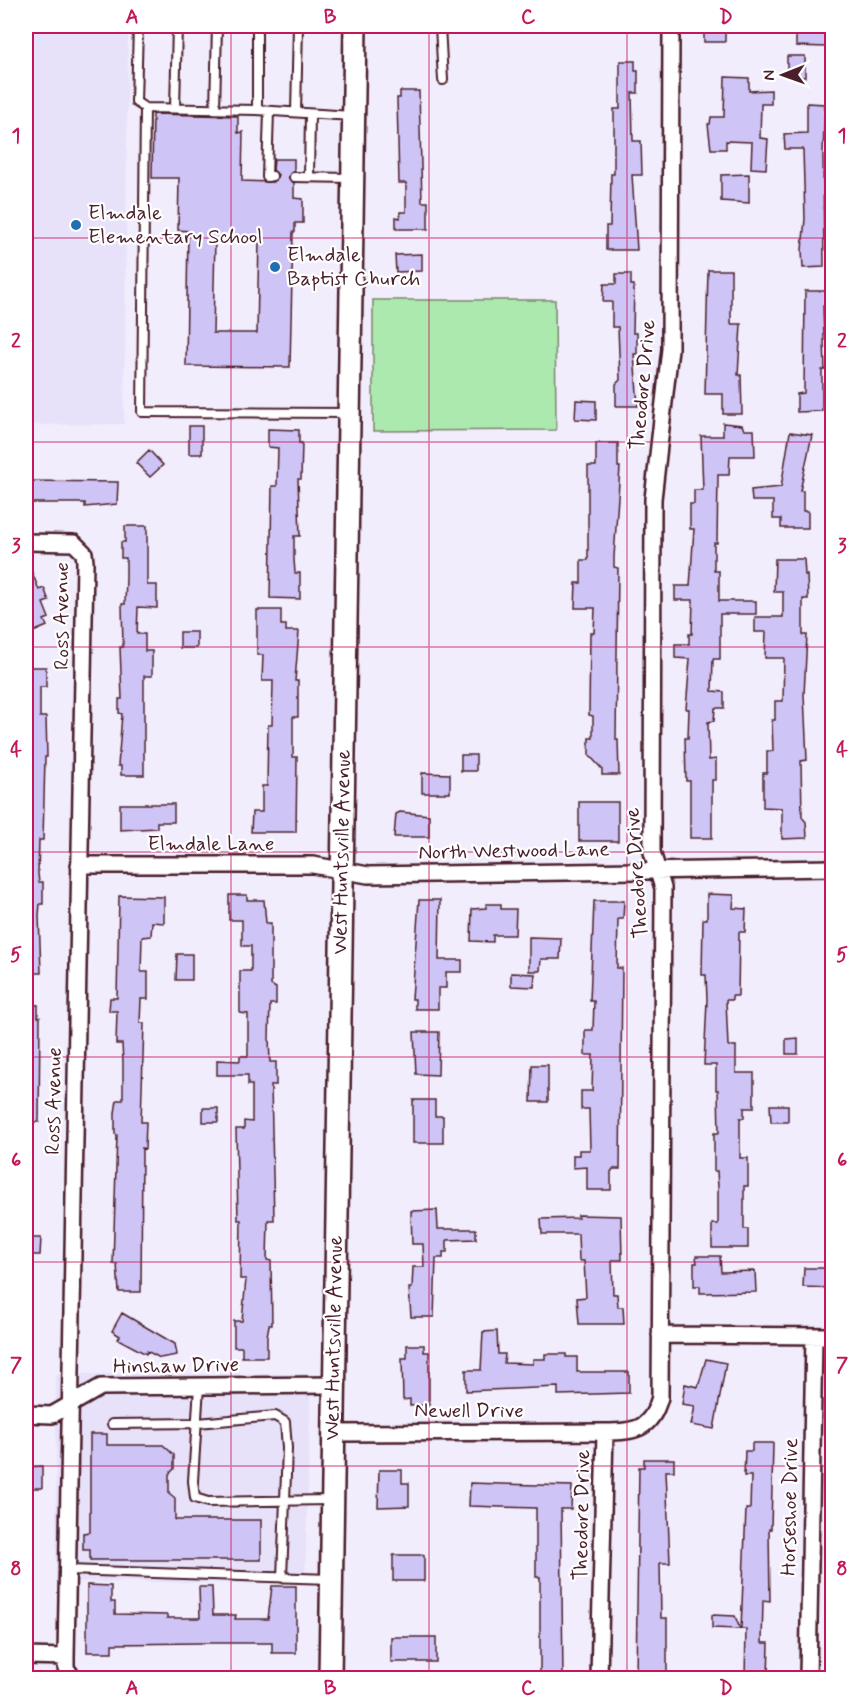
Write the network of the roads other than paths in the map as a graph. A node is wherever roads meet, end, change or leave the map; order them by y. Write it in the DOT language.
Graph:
graph roads {
  1 [pos="138,26"];
  2 [pos="177,26"];
  3 [pos="217,26"];
  4 [pos="257,26"];
  5 [pos="298,26"];
  6 [pos="355,26"];
  7 [pos="440,26"];
  8 [pos="671,26"];
  9 [pos="443,80"];
  10 [pos="145,108"];
  11 [pos="175,108"];
  12 [pos="215,109"];
  13 [pos="257,110"];
  14 [pos="269,111"];
  15 [pos="296,112"];
  16 [pos="310,114"];
  17 [pos="354,116"];
  18 [pos="269,176"];
  19 [pos="294,177"];
  20 [pos="309,177"];
  21 [pos="353,178"];
  22 [pos="349,413"];
  23 [pos="26,542"];
  24 [pos="79,865"];
  25 [pos="832,868"];
  26 [pos="657,869"];
  27 [pos="342,870"];
  28 [pos="660,1335"];
  29 [pos="814,1335"];
  30 [pos="832,1336"];
  31 [pos="334,1385"];
  32 [pos="199,1386"];
  33 [pos="70,1404"];
  34 [pos="26,1414"];
  35 [pos="198,1423"];
  36 [pos="112,1424"];
  37 [pos="605,1432"];
  38 [pos="333,1433"];
  39 [pos="285,1500"];
  40 [pos="332,1500"];
  41 [pos="68,1570"];
  42 [pos="282,1578"];
  43 [pos="331,1579"];
  44 [pos="26,1656"];
  45 [pos="66,1657"];
  46 [pos="73,1678"];
  47 [pos="330,1678"];
  48 [pos="599,1678"];
  49 [pos="808,1678"];
  1 -- 10 [label="lane"];
  2 -- 11 [label="lane"];
  3 -- 12 [label="lane"];
  4 -- 13 [label="lane"];
  5 -- 15 [label="lane"];
  6 -- 17 [label="main road, West Huntsville Avenue"];
  7 -- 9 [label="lane"];
  8 -- 26 [label="street, Theodore Drive"];
  10 -- 11 [label="lane"];
  10 -- 22 [label="lane"];
  11 -- 12 [label="lane"];
  12 -- 13 [label="lane"];
  13 -- 14 [label="lane"];
  14 -- 15 [label="lane"];
  14 -- 18 [label="lane"];
  15 -- 16 [label="lane"];
  16 -- 17 [label="lane"];
  16 -- 20 [label="lane"];
  17 -- 21 [label="main road, West Huntsville Avenue"];
  19 -- 20 [label="lane"];
  20 -- 21 [label="lane"];
  21 -- 22 [label="main road, West Huntsville Avenue"];
  22 -- 27 [label="main road, West Huntsville Avenue"];
  23 -- 24 [label="street, Ross Avenue"];
  24 -- 27 [label="street, Elmdale Lane"];
  24 -- 33 [label="street, Ross Avenue"];
  25 -- 26 [label="street, North Westwood Lane"];
  26 -- 27 [label="street, North Westwood Lane"];
  26 -- 28 [label="street, Theodore Drive"];
  27 -- 31 [label="main road, West Huntsville Avenue"];
  28 -- 29 [label="street"];
  28 -- 37 [label="street, Theodore Drive"];
  29 -- 30 [label="street"];
  29 -- 49 [label="street, Horseshoe Drive"];
  31 -- 32 [label="street, Hinshaw Drive"];
  31 -- 38 [label="main road, West Huntsville Avenue"];
  32 -- 33 [label="street, Hinshaw Drive"];
  32 -- 35 [label="lane"];
  33 -- 34 [label="street, Hinshaw Drive"];
  33 -- 41 [label="street, Ross Avenue"];
  35 -- 36 [label="lane"];
  35 -- 39 [label="lane"];
  35 -- 39 [label="lane"];
  37 -- 38 [label="street, Newell Drive"];
  37 -- 48 [label="street, Theodore Drive"];
  38 -- 40 [label="main road, West Huntsville Avenue"];
  39 -- 40 [label="lane"];
  39 -- 42 [label="lane"];
  40 -- 43 [label="main road, West Huntsville Avenue"];
  41 -- 42 [label="lane"];
  41 -- 45 [label="street, Ross Avenue"];
  42 -- 43 [label="lane"];
  43 -- 47 [label="main road, West Huntsville Avenue"];
  44 -- 45 [label="street"];
  45 -- 46 [label="street, Ross Avenue"];
}
